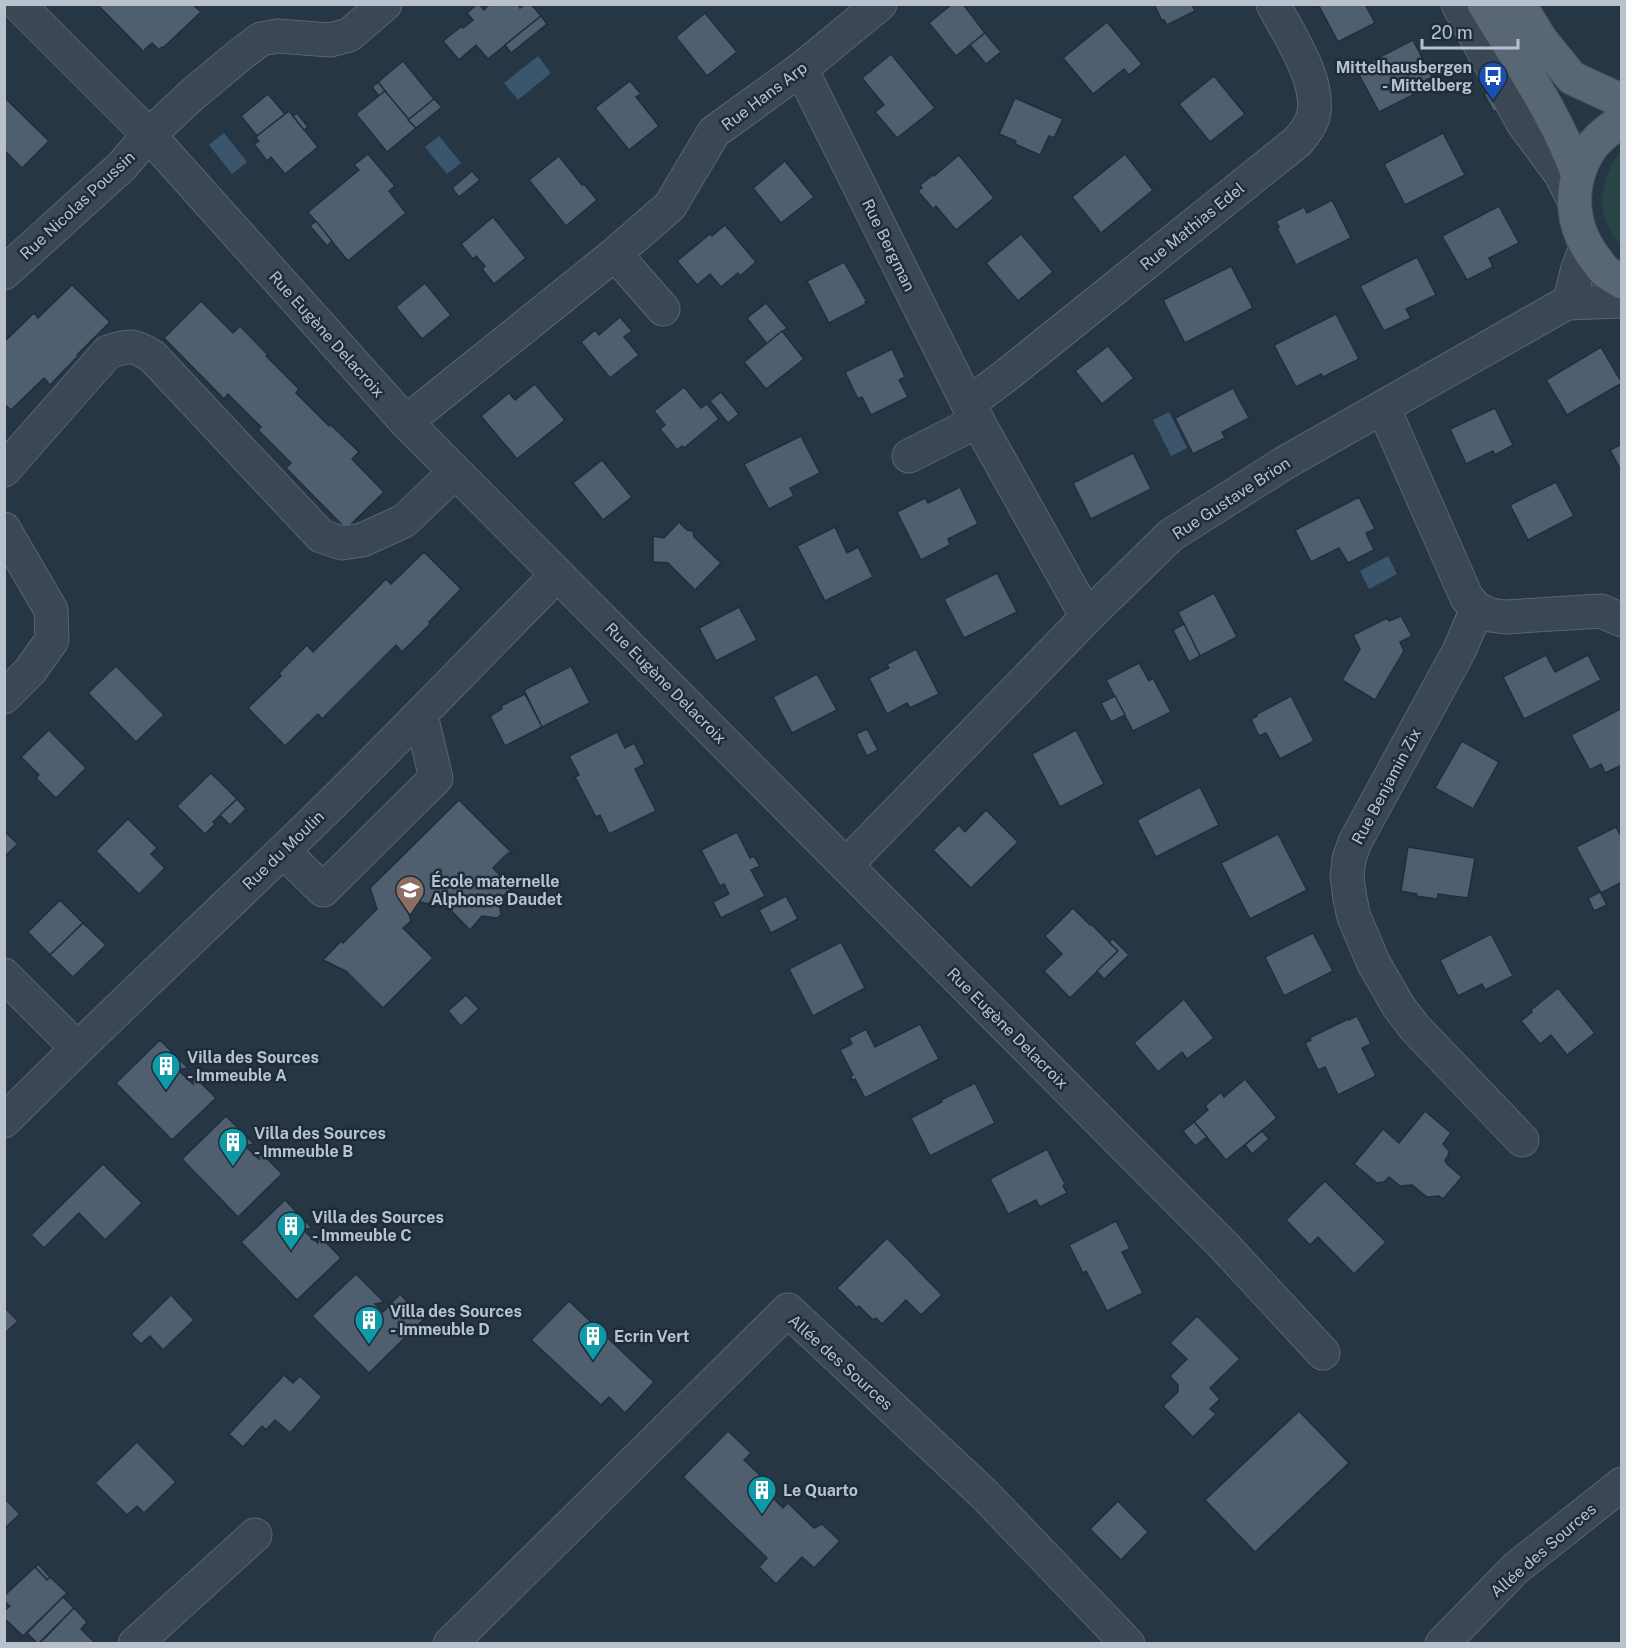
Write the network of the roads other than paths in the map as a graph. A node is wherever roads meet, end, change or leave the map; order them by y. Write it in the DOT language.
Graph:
graph roads {
  1 [pos="18,4"];
  2 [pos="385,4"];
  3 [pos="880,4"];
  4 [pos="1273,4"];
  5 [pos="1458,4"];
  6 [pos="1484,4"];
  7 [pos="1519,4"];
  8 [pos="801,69"];
  9 [pos="1622,101"];
  10 [pos="1622,121"];
  11 [pos="149,135"];
  12 [pos="1576,187"];
  13 [pos="1586,248"];
  14 [pos="615,254"];
  15 [pos="4,273"];
  16 [pos="1622,282"];
  17 [pos="1622,299"];
  18 [pos="1569,303"];
  19 [pos="663,309"];
  20 [pos="1383,407"];
  21 [pos="973,412"];
  22 [pos="406,422"];
  23 [pos="909,456"];
  24 [pos="4,470"];
  25 [pos="455,472"];
  26 [pos="4,529"];
  27 [pos="557,575"];
  28 [pos="1477,609"];
  29 [pos="1087,617"];
  30 [pos="1622,620"];
  31 [pos="4,697"];
  32 [pos="421,715"];
  33 [pos="283,851"];
  34 [pos="846,865"];
  35 [pos="4,975"];
  36 [pos="77,1048"];
  37 [pos="4,1121"];
  38 [pos="1522,1140"];
  39 [pos="1323,1353"];
  40 [pos="1622,1484"];
  41 [pos="255,1535"];
  42 [pos="135,1644"];
  43 [pos="450,1644"];
  44 [pos="1128,1644"];
  45 [pos="1442,1644"];
  1 -- 11 [label="street, Rue Eugène Delacroix"];
  2 -- 11 [label="street, Rue Nicolas Poussin"];
  3 -- 8 [label="street, Rue Hans Arp"];
  4 -- 21 [label="street, Rue Mathias Edel"];
  5 -- 12 [label="street"];
  6 -- 12 [label="main road"];
  7 -- 9 [label="main road"];
  8 -- 14 [label="street, Rue Hans Arp"];
  8 -- 21 [label="street, Rue Bergman"];
  10 -- 12 [label="main road"];
  11 -- 15 [label="street, Rue Nicolas Poussin"];
  11 -- 22 [label="street, Rue Eugène Delacroix"];
  12 -- 13 [label="main road"];
  13 -- 16 [label="main road"];
  13 -- 18 [label="street"];
  14 -- 19 [label="street"];
  14 -- 22 [label="street, Rue Hans Arp"];
  17 -- 18 [label="street, Rue Gustave Brion"];
  18 -- 20 [label="street, Rue Gustave Brion"];
  20 -- 28 [label="street"];
  20 -- 29 [label="street, Rue Gustave Brion"];
  21 -- 23 [label="street"];
  21 -- 29 [label="street, Rue Bergman"];
  22 -- 25 [label="street, Rue Eugène Delacroix"];
  24 -- 25 [label="street"];
  25 -- 27 [label="street, Rue Eugène Delacroix"];
  26 -- 31 [label="street"];
  27 -- 32 [label="street, Rue du Moulin"];
  27 -- 34 [label="street, Rue Eugène Delacroix"];
  28 -- 30 [label="street"];
  28 -- 38 [label="street, Rue Benjamin Zix"];
  29 -- 34 [label="street, Rue Gustave Brion"];
  32 -- 33 [label="street, Rue du Moulin"];
  32 -- 33 [label="street"];
  33 -- 36 [label="street, Rue du Moulin"];
  34 -- 39 [label="street, Rue Eugène Delacroix"];
  35 -- 36 [label="street"];
  36 -- 37 [label="street, Rue du Moulin"];
  40 -- 45 [label="street, Allée des Sources"];
  41 -- 42 [label="street"];
  43 -- 44 [label="street, Allée des Sources"];
}
